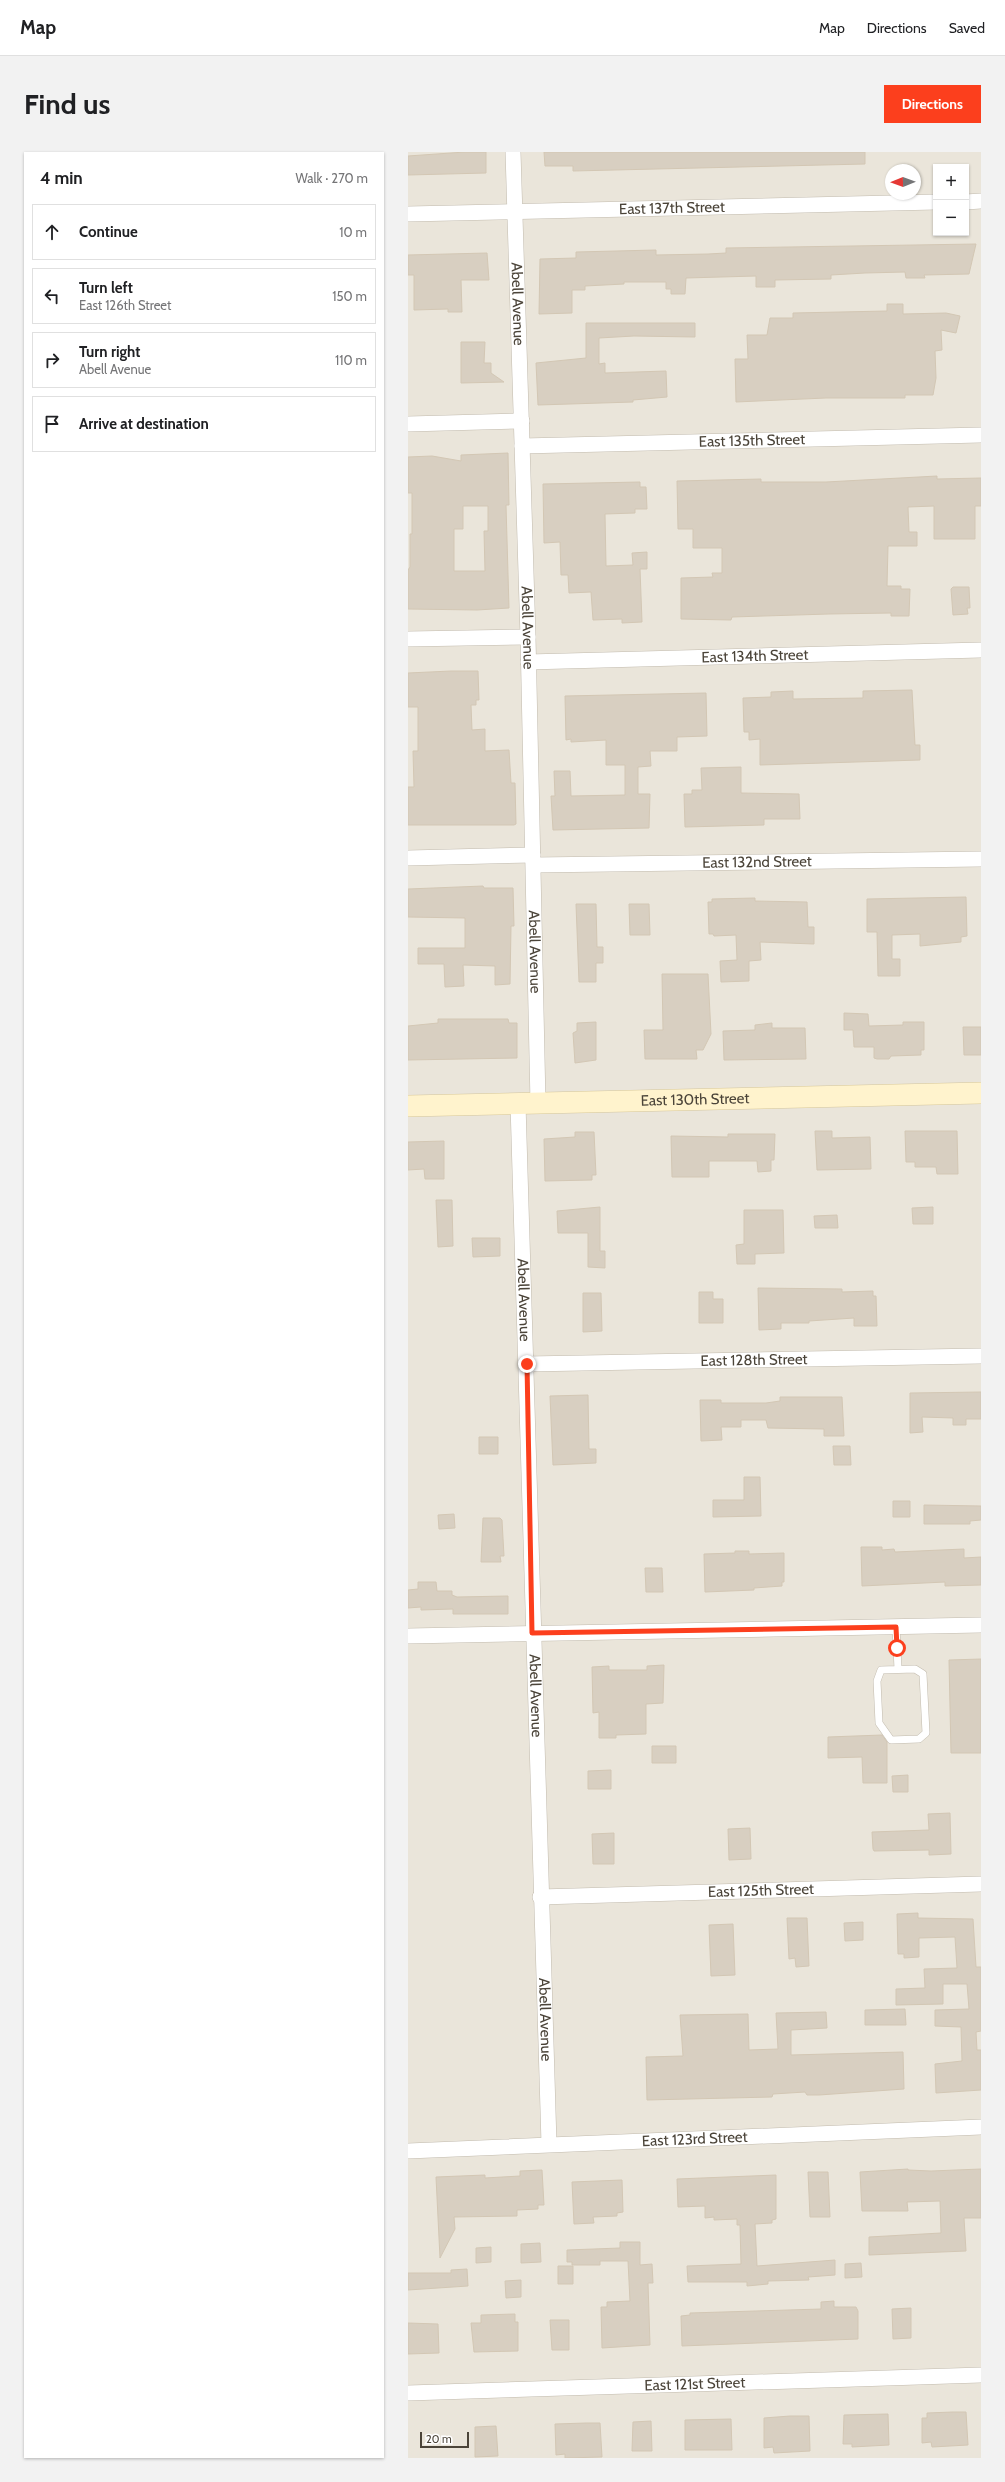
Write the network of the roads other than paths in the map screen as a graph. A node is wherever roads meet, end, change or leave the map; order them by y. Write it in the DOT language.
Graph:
graph roads {
  1 [pos="513,152"];
  2 [pos="981,201"];
  3 [pos="933,202"];
  4 [pos="969,202"];
  5 [pos="515,212"];
  6 [pos="408,214"];
  7 [pos="522,422"];
  8 [pos="408,424"];
  9 [pos="981,435"];
  10 [pos="522,446"];
  11 [pos="528,637"];
  12 [pos="408,639"];
  13 [pos="981,650"];
  14 [pos="528,662"];
  15 [pos="408,858"];
  16 [pos="981,859"];
  17 [pos="534,860"];
  18 [pos="981,1093"];
  19 [pos="528,1104"];
  20 [pos="408,1106"];
  21 [pos="981,1356"];
  22 [pos="527,1364"];
  23 [pos="981,1626"];
  24 [pos="896,1627"];
  25 [pos="532,1633"];
  26 [pos="408,1636"];
  27 [pos="898,1669"];
  28 [pos="981,1884"];
  29 [pos="540,1897"];
  30 [pos="981,2127"];
  31 [pos="549,2144"];
  32 [pos="408,2151"];
  33 [pos="981,2375"];
  34 [pos="408,2393"];
  1 -- 5 [label="street, Abell Avenue"];
  2 -- 4 [label="street"];
  3 -- 5 [label="street, East 137th Street"];
  5 -- 6 [label="street, East 137th Street"];
  5 -- 7 [label="street, Abell Avenue"];
  7 -- 8 [label="street"];
  7 -- 10 [label="street, Abell Avenue"];
  9 -- 10 [label="street, East 135th Street"];
  10 -- 11 [label="street, Abell Avenue"];
  11 -- 12 [label="street"];
  11 -- 14 [label="street, Abell Avenue"];
  13 -- 14 [label="street, East 134th Street"];
  14 -- 17 [label="street, Abell Avenue"];
  15 -- 17 [label="street, East 132nd Street"];
  16 -- 17 [label="street, East 132nd Street"];
  17 -- 19 [label="street, Abell Avenue"];
  18 -- 19 [label="street, East 130th Street"];
  19 -- 20 [label="street, East 130th Street"];
  19 -- 22 [label="street, Abell Avenue"];
  21 -- 22 [label="street, East 128th Street"];
  22 -- 25 [label="street, Abell Avenue"];
  23 -- 24 [label="street"];
  24 -- 25 [label="street"];
  24 -- 27 [label="lane"];
  25 -- 26 [label="street"];
  25 -- 29 [label="street, Abell Avenue"];
  27 -- 27 [label="lane"];
  28 -- 29 [label="street, East 125th Street"];
  29 -- 31 [label="street, Abell Avenue"];
  30 -- 31 [label="street, East 123rd Street"];
  31 -- 32 [label="street, East 123rd Street"];
  33 -- 34 [label="street, East 121st Street"];
}
